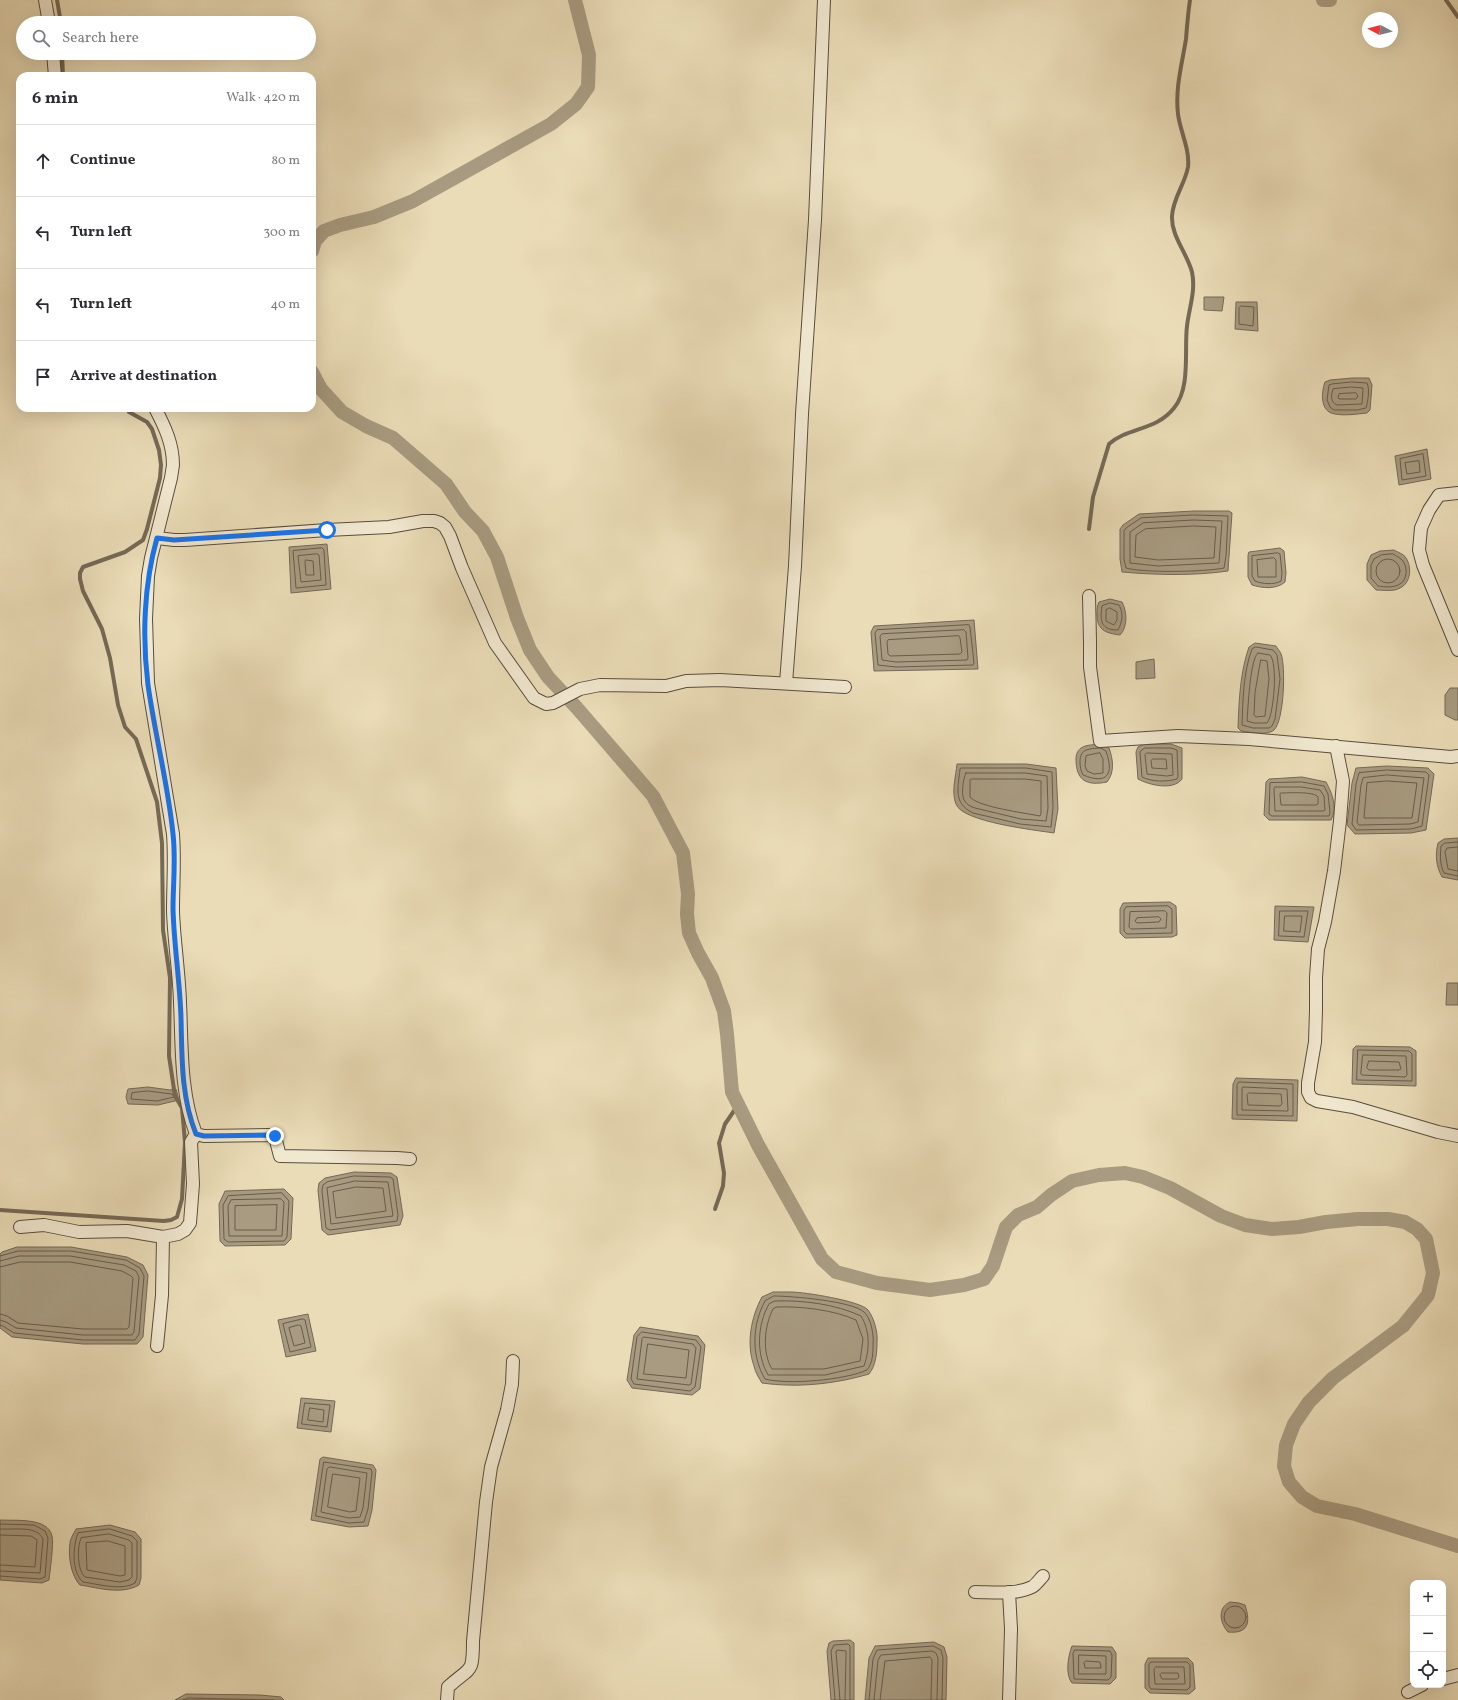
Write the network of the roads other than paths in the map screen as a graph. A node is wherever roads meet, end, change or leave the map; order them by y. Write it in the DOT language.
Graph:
graph roads {
  1 [pos="45,0"];
  2 [pos="824,0"];
  3 [pos="48,16"];
  4 [pos="54,60"];
  5 [pos="55,72"];
  6 [pos="157,412"];
  7 [pos="1458,493"];
  8 [pos="157,538"];
  9 [pos="1088,596"];
  10 [pos="1458,650"];
  11 [pos="786,683"];
  12 [pos="845,688"];
  13 [pos="1336,746"];
  14 [pos="1458,756"];
  15 [pos="196,1134"];
  16 [pos="1458,1136"];
  17 [pos="410,1159"];
  18 [pos="20,1227"];
  19 [pos="162,1237"];
  20 [pos="157,1346"];
  21 [pos="513,1361"];
  22 [pos="1043,1576"];
  23 [pos="975,1592"];
  24 [pos="1009,1592"];
  25 [pos="1458,1676"];
  26 [pos="1446,1678"];
  27 [pos="1416,1688"];
  28 [pos="1408,1692"];
  29 [pos="447,1700"];
  30 [pos="1009,1700"];
  1 -- 3 [label="street"];
  2 -- 11 [label="street"];
  4 -- 5 [label="street"];
  6 -- 8 [label="street"];
  7 -- 10 [label="street"];
  8 -- 11 [label="street"];
  8 -- 15 [label="street"];
  9 -- 13 [label="street"];
  11 -- 12 [label="street"];
  13 -- 14 [label="street"];
  13 -- 16 [label="street"];
  15 -- 17 [label="street"];
  15 -- 19 [label="street"];
  18 -- 19 [label="street"];
  19 -- 20 [label="street"];
  21 -- 29 [label="street"];
  22 -- 24 [label="street"];
  23 -- 24 [label="street"];
  24 -- 30 [label="street"];
  25 -- 26 [label="street"];
  27 -- 28 [label="street"];
}
